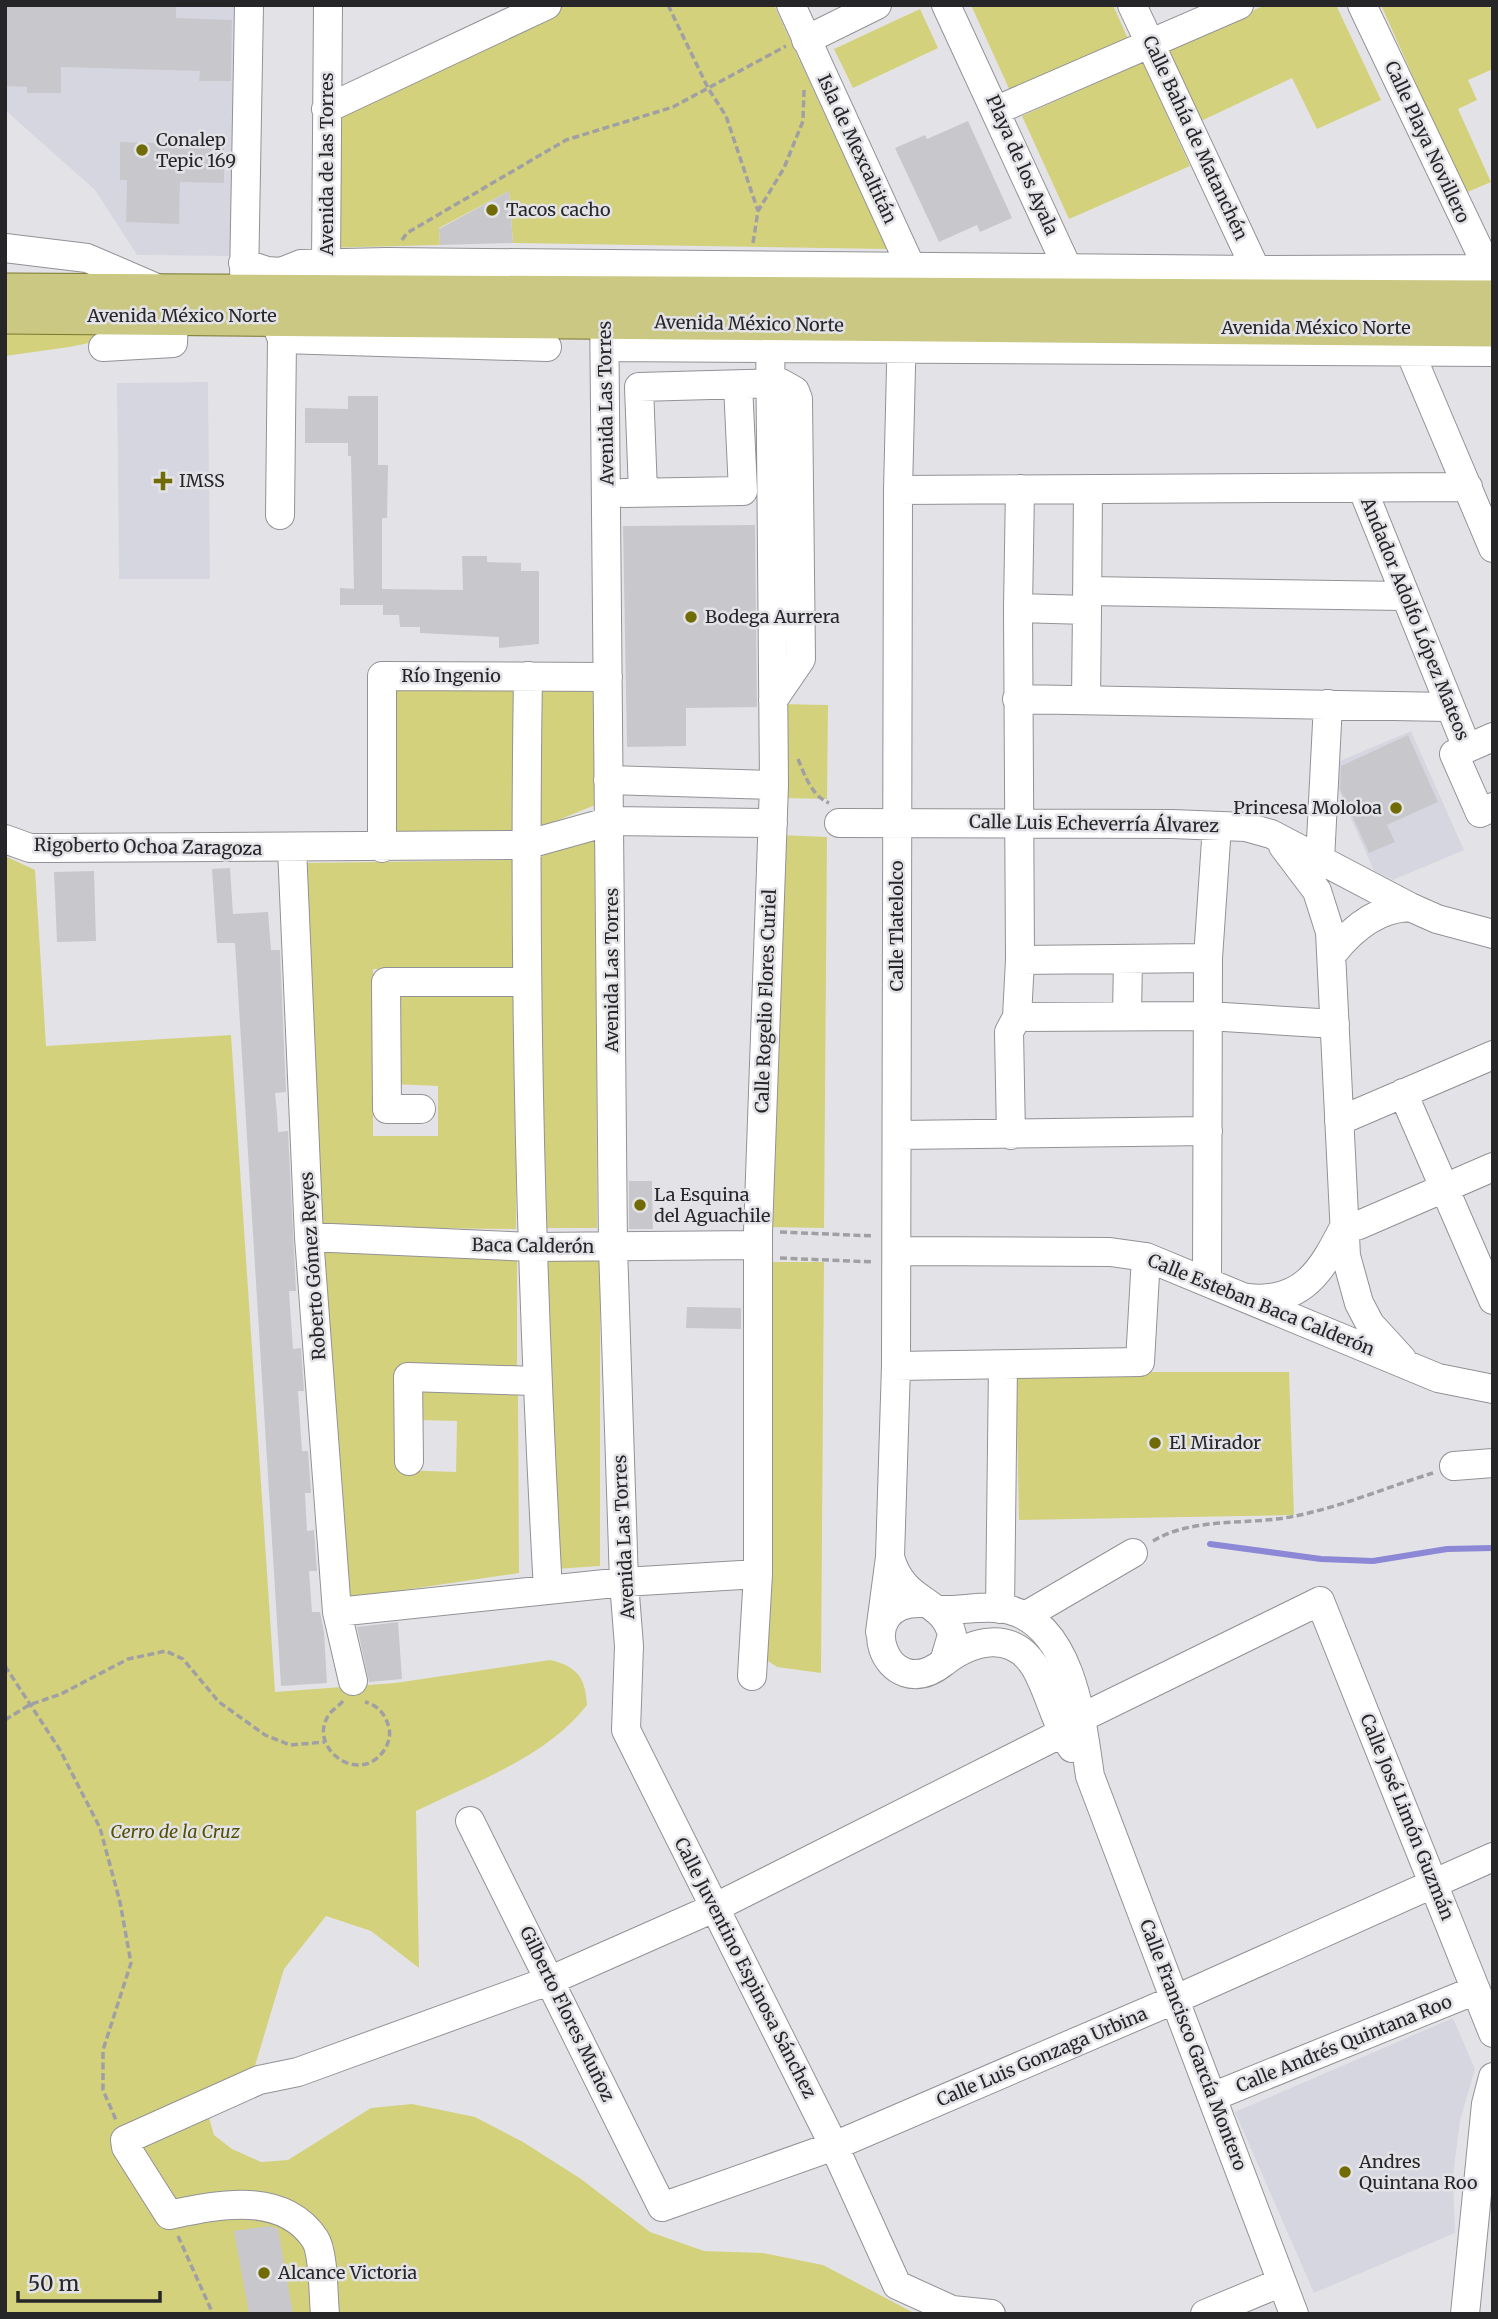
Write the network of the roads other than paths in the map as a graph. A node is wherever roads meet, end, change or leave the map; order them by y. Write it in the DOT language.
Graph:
graph roads {
  1 [pos="249,5"];
  2 [pos="328,5"];
  3 [pos="547,5"];
  4 [pos="791,5"];
  5 [pos="877,5"];
  6 [pos="946,5"];
  7 [pos="1132,5"];
  8 [pos="1239,5"];
  9 [pos="1362,5"];
  10 [pos="806,40"];
  11 [pos="1152,43"];
  12 [pos="326,109"];
  13 [pos="998,110"];
  14 [pos="5,248"];
  15 [pos="1491,279"];
  16 [pos="1263,284"];
  17 [pos="5,291"];
  18 [pos="1080,297"];
  19 [pos="278,299"];
  20 [pos="167,303"];
  21 [pos="905,310"];
  22 [pos="5,316"];
  23 [pos="604,321"];
  24 [pos="1401,326"];
  25 [pos="1493,329"];
  26 [pos="771,337"];
  27 [pos="103,347"];
  28 [pos="547,347"];
  29 [pos="636,347"];
  30 [pos="1493,352"];
  31 [pos="771,384"];
  32 [pos="738,385"];
  33 [pos="639,387"];
  34 [pos="1468,487"];
  35 [pos="1020,489"];
  36 [pos="1088,489"];
  37 [pos="898,490"];
  38 [pos="1363,490"];
  39 [pos="743,491"];
  40 [pos="643,492"];
  41 [pos="608,493"];
  42 [pos="770,511"];
  43 [pos="280,516"];
  44 [pos="1493,548"];
  45 [pos="1404,596"];
  46 [pos="1087,601"];
  47 [pos="1018,608"];
  48 [pos="528,676"];
  49 [pos="608,677"];
  50 [pos="1017,699"];
  51 [pos="773,700"];
  52 [pos="1086,700"];
  53 [pos="1328,704"];
  54 [pos="1448,707"];
  55 [pos="1493,737"];
  56 [pos="1467,748"];
  57 [pos="608,780"];
  58 [pos="774,785"];
  59 [pos="1487,810"];
  60 [pos="611,821"];
  61 [pos="897,822"];
  62 [pos="1020,822"];
  63 [pos="773,823"];
  64 [pos="839,823"];
  65 [pos="1217,826"];
  66 [pos="1270,834"];
  67 [pos="5,839"];
  68 [pos="525,845"];
  69 [pos="292,848"];
  70 [pos="382,848"];
  71 [pos="1320,860"];
  72 [pos="1410,907"];
  73 [pos="1493,934"];
  74 [pos="1333,953"];
  75 [pos="1208,958"];
  76 [pos="1128,959"];
  77 [pos="1020,960"];
  78 [pos="525,982"];
  79 [pos="1127,1016"];
  80 [pos="1208,1016"];
  81 [pos="1017,1017"];
  82 [pos="1335,1024"];
  83 [pos="1493,1055"];
  84 [pos="1403,1093"];
  85 [pos="421,1109"];
  86 [pos="1339,1121"];
  87 [pos="1208,1131"];
  88 [pos="898,1135"];
  89 [pos="1011,1135"];
  90 [pos="1493,1167"];
  91 [pos="1444,1188"];
  92 [pos="1344,1227"];
  93 [pos="309,1237"];
  94 [pos="757,1245"];
  95 [pos="532,1247"];
  96 [pos="613,1247"];
  97 [pos="897,1250"];
  98 [pos="1146,1257"];
  99 [pos="1207,1281"];
  100 [pos="1238,1297"];
  101 [pos="1493,1300"];
  102 [pos="1003,1365"];
  103 [pos="895,1366"];
  104 [pos="1409,1366"];
  105 [pos="536,1381"];
  106 [pos="1493,1389"];
  107 [pos="409,1461"];
  108 [pos="1493,1463"];
  109 [pos="1454,1466"];
  110 [pos="1133,1553"];
  111 [pos="890,1557"];
  112 [pos="758,1574"];
  113 [pos="624,1582"];
  114 [pos="548,1590"];
  115 [pos="932,1607"];
  116 [pos="337,1612"];
  117 [pos="1012,1612"];
  118 [pos="880,1632"];
  119 [pos="629,1646"];
  120 [pos="944,1661"];
  121 [pos="752,1676"];
  122 [pos="354,1694"];
  123 [pos="1071,1726"];
  124 [pos="470,1821"];
  125 [pos="1493,1857"];
  126 [pos="1433,1884"];
  127 [pos="714,1908"];
  128 [pos="551,1980"];
  129 [pos="1476,1990"];
  130 [pos="1177,1999"];
  131 [pos="1493,2033"];
  132 [pos="1493,2077"];
  133 [pos="1212,2097"];
  134 [pos="834,2146"];
  135 [pos="662,2207"];
  136 [pos="1282,2282"];
  137 [pos="325,2314"];
  138 [pos="991,2314"];
  139 [pos="1205,2314"];
  140 [pos="1294,2314"];
  141 [pos="1465,2314"];
  1 -- 19 [label="street"];
  2 -- 12 [label="street, Avenida de las Torres"];
  3 -- 12 [label="street"];
  4 -- 10 [label="street, Isla de Mexcaltitán"];
  5 -- 10 [label="street"];
  6 -- 13 [label="street, Playa de los Ayala"];
  7 -- 11 [label="street, Calle Bahía de Matanchén"];
  8 -- 11 [label="street"];
  9 -- 15 [label="street, Calle Playa Novillero"];
  10 -- 21 [label="street, Isla de Mexcaltitán"];
  11 -- 13 [label="street"];
  11 -- 16 [label="street, Calle Bahía de Matanchén"];
  12 -- 19 [label="street, Avenida de las Torres"];
  13 -- 18 [label="street, Playa de los Ayala"];
  14 -- 20 [label="street"];
  15 -- 16 [label="street, Avenida México Norte"];
  15 -- 24 [label="main road, Avenida México Norte"];
  16 -- 18 [label="main road, Avenida México Norte"];
  16 -- 24 [label="main road, Avenida México Norte"];
  17 -- 20 [label="main road, Avenida México Norte"];
  18 -- 21 [label="main road, Avenida México Norte"];
  18 -- 21 [label="street, Avenida México Norte"];
  18 -- 24 [label="main road, Avenida México Norte"];
  19 -- 20 [label="main road, Avenida México Norte"];
  19 -- 21 [label="street, Avenida México Norte"];
  19 -- 23 [label="main road, Avenida México Norte"];
  19 -- 28 [label="street"];
  19 -- 43 [label="street"];
  20 -- 22 [label="main road, Avenida México Norte"];
  20 -- 27 [label="street"];
  21 -- 23 [label="main road, Avenida México Norte"];
  21 -- 24 [label="street, Avenida México Norte"];
  21 -- 26 [label="main road, Avenida México Norte"];
  21 -- 37 [label="street, Calle Tlatelolco"];
  23 -- 26 [label="main road, Avenida México Norte"];
  23 -- 29 [label="street, Avenida México Norte"];
  23 -- 41 [label="street, Avenida Las Torres"];
  24 -- 25 [label="main road, Avenida México Norte"];
  24 -- 30 [label="street, Avenida México Norte"];
  24 -- 34 [label="street"];
  26 -- 29 [label="street, Avenida México Norte"];
  26 -- 31 [label="street, Calle Rogelio Flores Curiel"];
  29 -- 33 [label="street"];
  31 -- 32 [label="street"];
  31 -- 42 [label="street, Calle Rogelio Flores Curiel"];
  31 -- 51 [label="street"];
  32 -- 33 [label="street"];
  32 -- 39 [label="street"];
  33 -- 40 [label="street"];
  34 -- 38 [label="street"];
  34 -- 44 [label="street"];
  35 -- 36 [label="street"];
  35 -- 37 [label="street"];
  35 -- 47 [label="street"];
  36 -- 38 [label="street"];
  36 -- 46 [label="street"];
  37 -- 61 [label="street, Calle Tlatelolco"];
  38 -- 45 [label="street, Andador Adolfo López Mateos"];
  39 -- 40 [label="street"];
  39 -- 42 [label="street"];
  40 -- 41 [label="street"];
  41 -- 49 [label="street, Avenida Las Torres"];
  42 -- 51 [label="street, Calle Rogelio Flores Curiel"];
  45 -- 46 [label="street"];
  45 -- 54 [label="street, Andador Adolfo López Mateos"];
  46 -- 47 [label="street"];
  46 -- 52 [label="street"];
  47 -- 50 [label="street"];
  48 -- 49 [label="street, Río Ingenio"];
  48 -- 68 [label="street"];
  48 -- 70 [label="street, Río Ingenio"];
  49 -- 57 [label="street, Avenida Las Torres"];
  50 -- 52 [label="street"];
  50 -- 62 [label="street"];
  51 -- 58 [label="street, Calle Rogelio Flores Curiel"];
  52 -- 53 [label="street"];
  53 -- 54 [label="street"];
  53 -- 71 [label="street"];
  54 -- 56 [label="street, Andador Adolfo López Mateos"];
  55 -- 56 [label="street"];
  56 -- 59 [label="street"];
  57 -- 58 [label="street"];
  57 -- 60 [label="street, Avenida Las Torres"];
  58 -- 63 [label="street, Calle Rogelio Flores Curiel"];
  60 -- 63 [label="street, Rigoberto Ochoa Zaragoza"];
  60 -- 68 [label="street, Rigoberto Ochoa Zaragoza"];
  60 -- 96 [label="street, Avenida Las Torres"];
  61 -- 62 [label="street, Calle Luis Echeverría Álvarez"];
  61 -- 64 [label="street, Calle Luis Echeverría Álvarez"];
  61 -- 88 [label="street, Calle Tlatelolco"];
  62 -- 65 [label="street, Calle Luis Echeverría Álvarez"];
  62 -- 77 [label="street"];
  63 -- 94 [label="street, Calle Rogelio Flores Curiel"];
  65 -- 66 [label="street, Calle Luis Echeverría Álvarez"];
  65 -- 75 [label="street"];
  66 -- 71 [label="street, Calle Luis Echeverría Álvarez"];
  66 -- 74 [label="street"];
  67 -- 69 [label="street, Rigoberto Ochoa Zaragoza"];
  68 -- 70 [label="street, Rigoberto Ochoa Zaragoza"];
  68 -- 78 [label="street"];
  69 -- 70 [label="street, Rigoberto Ochoa Zaragoza"];
  69 -- 93 [label="street, Roberto Gómez Reyes"];
  71 -- 72 [label="street, Calle Luis Echeverría Álvarez"];
  72 -- 73 [label="street, Calle Luis Echeverría Álvarez"];
  72 -- 74 [label="street"];
  74 -- 82 [label="street"];
  75 -- 76 [label="street"];
  75 -- 80 [label="street"];
  76 -- 77 [label="street"];
  76 -- 79 [label="street"];
  77 -- 81 [label="street"];
  78 -- 85 [label="street"];
  78 -- 95 [label="street"];
  79 -- 80 [label="street"];
  79 -- 81 [label="street"];
  80 -- 82 [label="street"];
  80 -- 87 [label="street"];
  81 -- 89 [label="street"];
  82 -- 86 [label="street"];
  83 -- 84 [label="street"];
  84 -- 86 [label="street"];
  84 -- 91 [label="street"];
  86 -- 92 [label="street"];
  87 -- 89 [label="street"];
  87 -- 99 [label="street"];
  88 -- 89 [label="street"];
  88 -- 97 [label="street, Calle Tlatelolco"];
  90 -- 91 [label="street"];
  91 -- 92 [label="street"];
  91 -- 101 [label="street"];
  92 -- 100 [label="street"];
  92 -- 104 [label="street"];
  93 -- 95 [label="street, Baca Calderón"];
  93 -- 116 [label="street, Roberto Gómez Reyes"];
  94 -- 96 [label="street, Baca Calderón"];
  94 -- 112 [label="street, Calle Rogelio Flores Curiel"];
  95 -- 96 [label="street, Baca Calderón"];
  95 -- 105 [label="street"];
  96 -- 113 [label="street, Avenida Las Torres"];
  97 -- 98 [label="street, Calle Esteban Baca Calderón"];
  97 -- 103 [label="street, Calle Tlatelolco"];
  98 -- 99 [label="street, Calle Esteban Baca Calderón"];
  98 -- 102 [label="street"];
  99 -- 100 [label="street, Calle Esteban Baca Calderón"];
  100 -- 104 [label="street, Calle Esteban Baca Calderón"];
  102 -- 103 [label="street"];
  102 -- 117 [label="street"];
  103 -- 111 [label="street, Calle Tlatelolco"];
  104 -- 106 [label="street, Calle Esteban Baca Calderón"];
  105 -- 107 [label="street"];
  105 -- 114 [label="street"];
  108 -- 109 [label="street"];
  110 -- 117 [label="street"];
  111 -- 115 [label="street, Calle Tlatelolco"];
  111 -- 118 [label="street, Calle Tlatelolco"];
  112 -- 113 [label="street"];
  112 -- 121 [label="street, Calle Rogelio Flores Curiel"];
  113 -- 114 [label="street"];
  113 -- 119 [label="street, Avenida Las Torres"];
  114 -- 116 [label="street"];
  115 -- 117 [label="street"];
  115 -- 118 [label="street"];
  115 -- 120 [label="street"];
  116 -- 122 [label="street, Roberto Gómez Reyes"];
  117 -- 123 [label="street, Calle Francisco García Montero"];
  118 -- 120 [label="street, Calle Tlatelolco"];
  119 -- 127 [label="street, Calle Juventino Espinosa Sánchez"];
  120 -- 123 [label="street, Calle Francisco García Montero"];
  123 -- 126 [label="street, Calle José Limón Guzmán"];
  123 -- 127 [label="street"];
  123 -- 130 [label="street, Calle Francisco García Montero"];
  124 -- 128 [label="street, Gilberto Flores Muñoz"];
  125 -- 126 [label="street, Calle Luis Gonzaga Urbina"];
  126 -- 129 [label="street, Calle José Limón Guzmán"];
  126 -- 130 [label="street, Calle Luis Gonzaga Urbina"];
  127 -- 128 [label="street"];
  127 -- 134 [label="street, Calle Juventino Espinosa Sánchez"];
  128 -- 135 [label="street, Gilberto Flores Muñoz"];
  128 -- 137 [label="street"];
  129 -- 131 [label="street, Calle José Limón Guzmán"];
  129 -- 133 [label="street, Calle Andrés Quintana Roo"];
  130 -- 133 [label="street, Calle Francisco García Montero"];
  130 -- 134 [label="street, Calle Luis Gonzaga Urbina"];
  132 -- 141 [label="street"];
  133 -- 136 [label="street, Calle Francisco García Montero"];
  134 -- 135 [label="street, Calle Luis Gonzaga Urbina"];
  134 -- 138 [label="street, Calle Juventino Espinosa Sánchez"];
  136 -- 139 [label="street"];
  136 -- 140 [label="street, Calle Francisco García Montero"];
}
